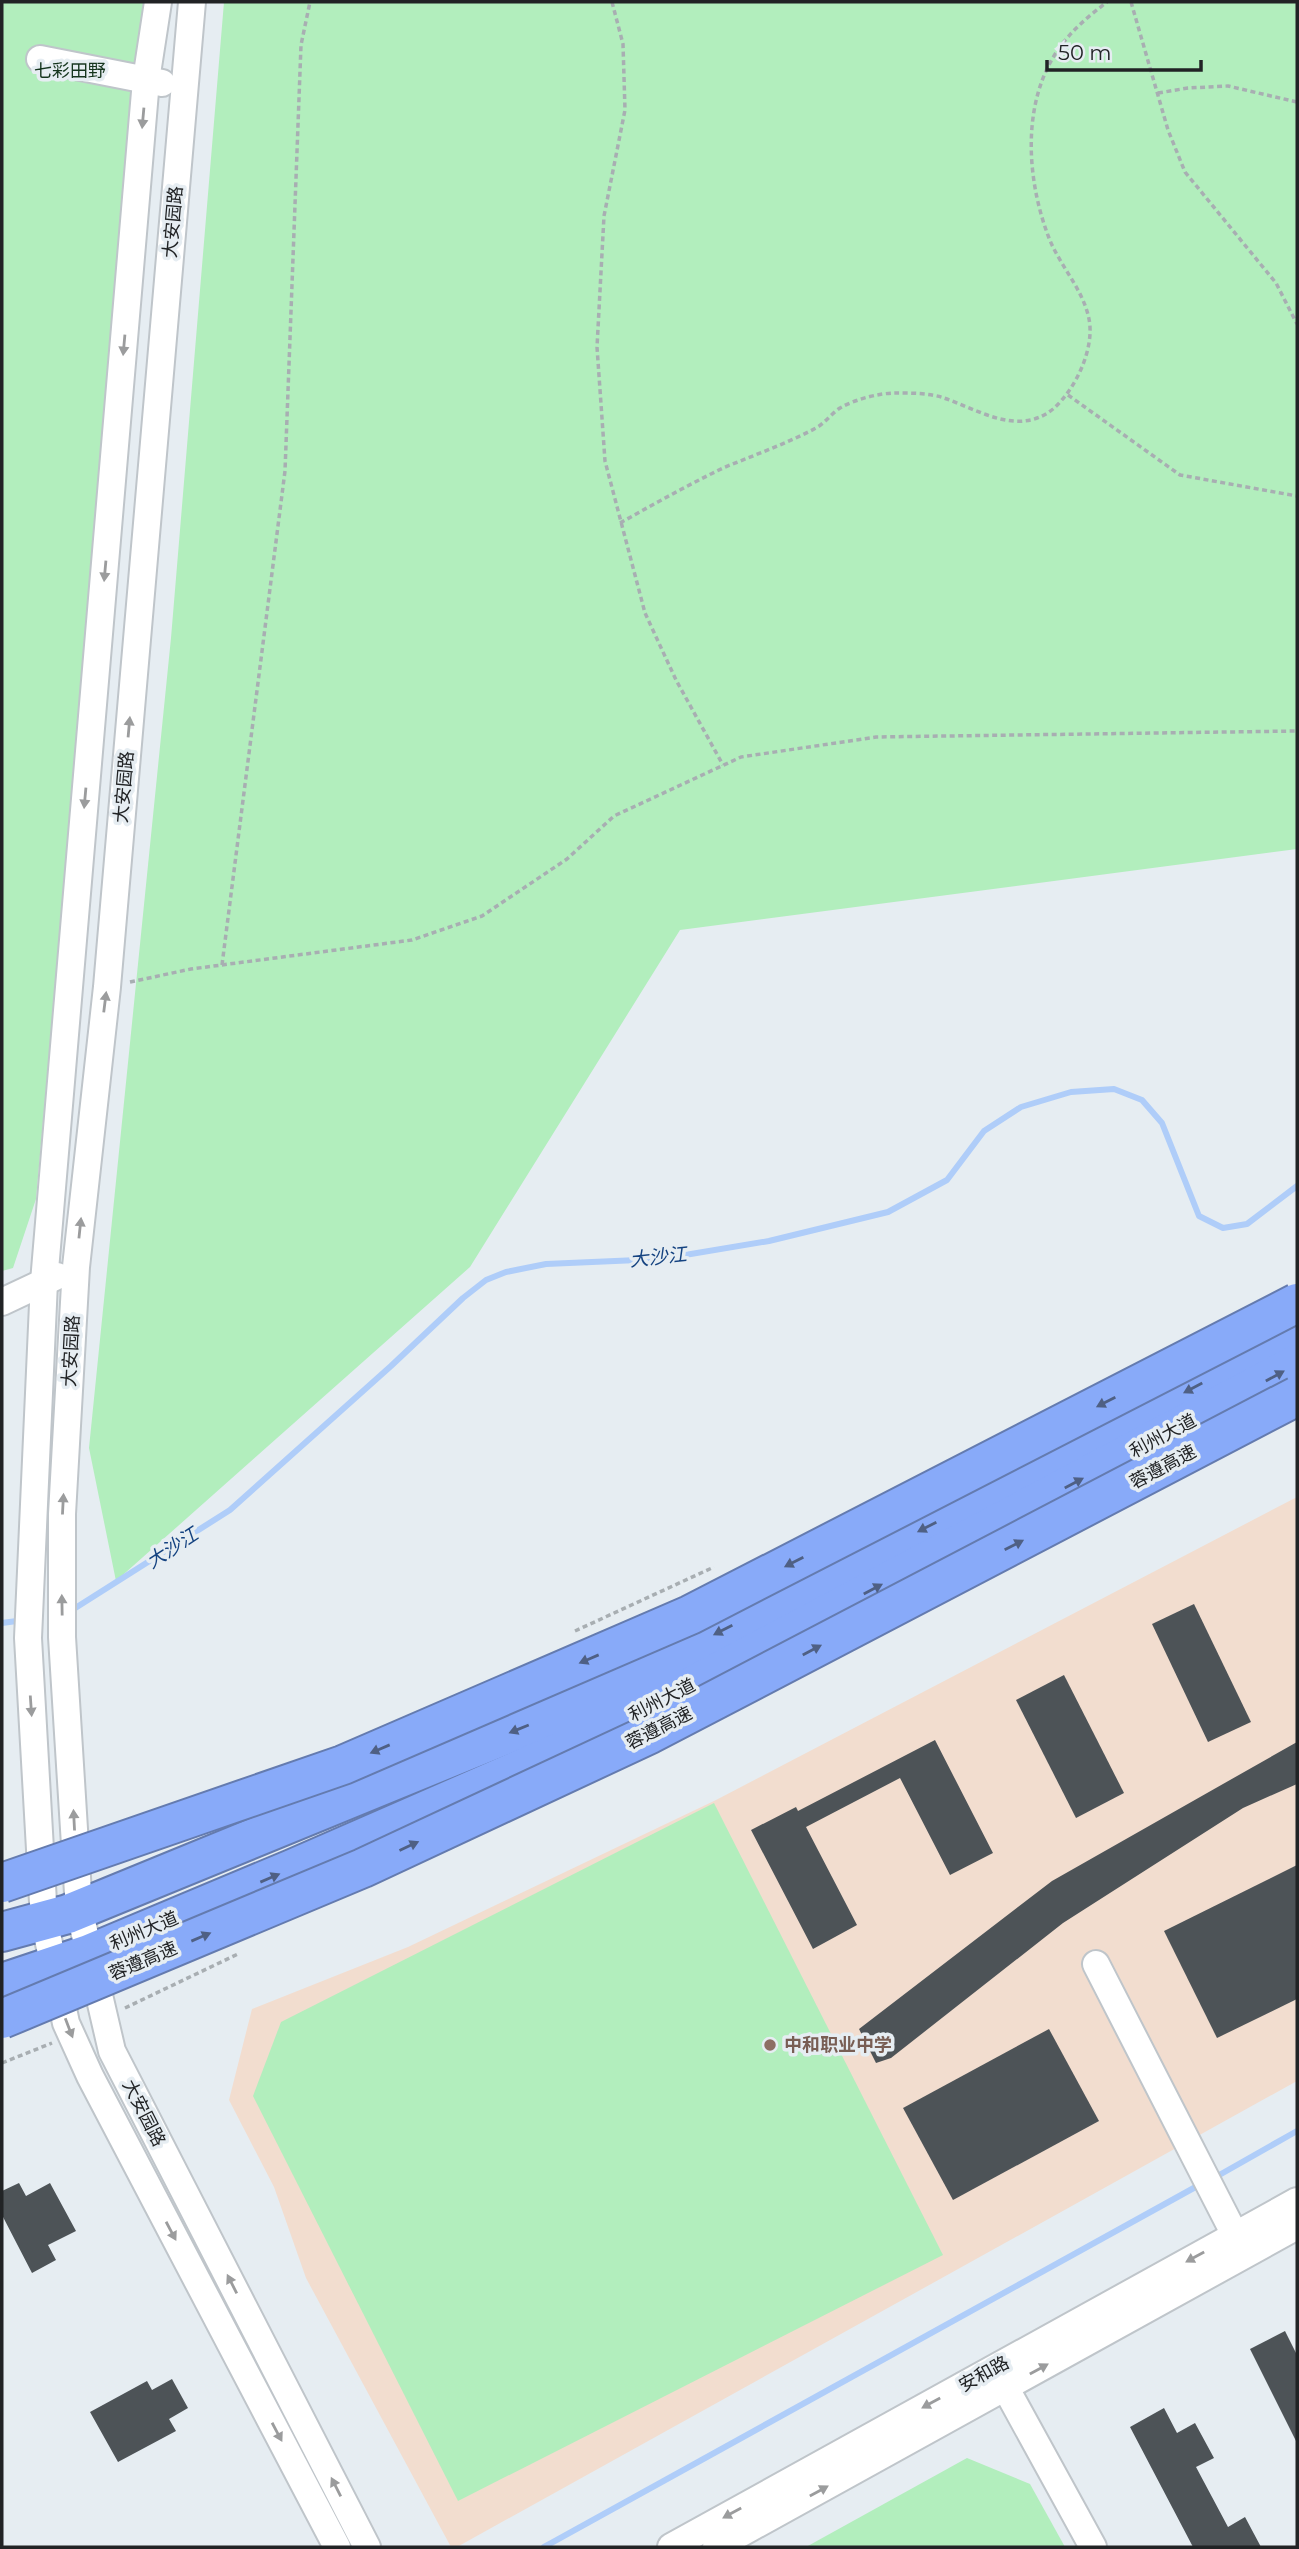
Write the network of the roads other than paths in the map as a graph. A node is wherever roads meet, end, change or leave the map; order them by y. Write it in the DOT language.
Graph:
graph roads {
  1 [pos="158,2"];
  2 [pos="192,2"];
  3 [pos="40,59"];
  4 [pos="146,80"];
  5 [pos="185,86"];
  6 [pos="76,1267"];
  7 [pos="44,1282"];
  8 [pos="2,1302"];
  9 [pos="1297,1303"];
  10 [pos="1297,1334"];
  11 [pos="1297,1364"];
  12 [pos="1297,1396"];
  13 [pos="2,1883"];
  14 [pos="62,1915"];
  15 [pos="2,1932"];
  16 [pos="89,1954"];
  17 [pos="1096,1964"];
  18 [pos="54,1966"];
  19 [pos="2,1983"];
  20 [pos="2,2019"];
  21 [pos="1297,2201"];
  22 [pos="1297,2226"];
  23 [pos="1235,2235"];
  24 [pos="1000,2378"];
  25 [pos="337,2547"];
  26 [pos="367,2547"];
  27 [pos="671,2547"];
  28 [pos="716,2547"];
  29 [pos="1093,2547"];
  1 -- 4 [label="street"];
  2 -- 5 [label="street, 大安园路"];
  3 -- 4 [label="street"];
  4 -- 5 [label="street"];
  4 -- 7 [label="street, one-way"];
  6 -- 5 [label="street, 大安园路, one-way"];
  6 -- 7 [label="street"];
  14 -- 6 [label="street, 大安园路, one-way"];
  7 -- 8 [label="street"];
  7 -- 14 [label="street, one-way"];
  9 -- 13 [label="highway, one-way, bridge"];
  10 -- 14 [label="highway, 利州大道, one-way"];
  16 -- 11 [label="highway, 利州大道, one-way"];
  20 -- 12 [label="highway, 蓉遵高速, one-way, bridge"];
  14 -- 15 [label="highway, 利州大道"];
  14 -- 16 [label="street, 大安园路"];
  14 -- 18 [label="street"];
  16 -- 18 [label="highway, 利州大道"];
  26 -- 16 [label="street, 大安园路, one-way"];
  17 -- 23 [label="street"];
  18 -- 19 [label="highway, 利州大道"];
  18 -- 25 [label="street, one-way"];
  21 -- 23 [label="street, 安和路"];
  24 -- 22 [label="street, 安和路, one-way"];
  23 -- 24 [label="street, 安和路, one-way"];
  24 -- 27 [label="street, 安和路, one-way"];
  28 -- 24 [label="street, 安和路, one-way"];
  24 -- 29 [label="street"];
}
